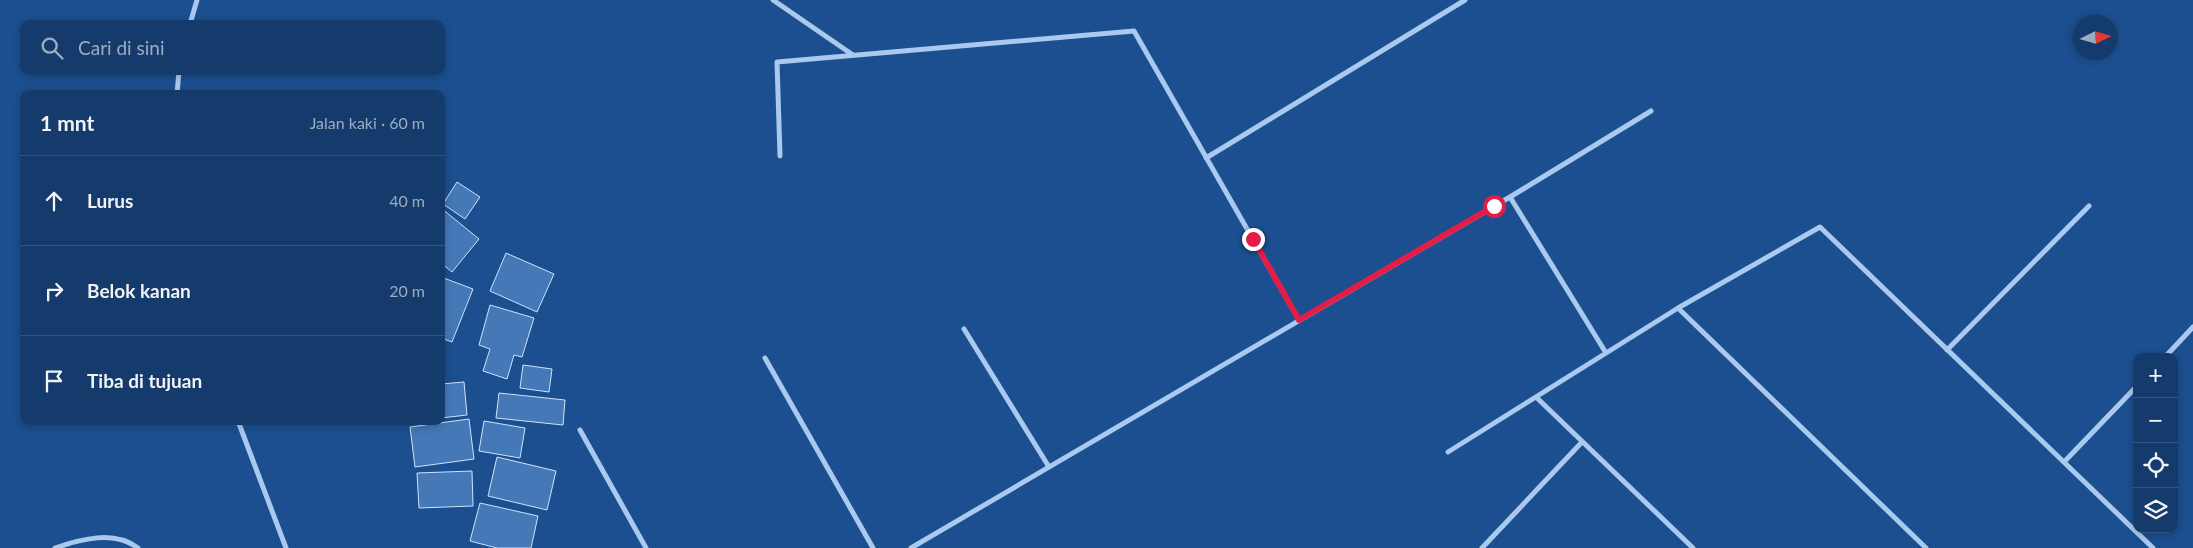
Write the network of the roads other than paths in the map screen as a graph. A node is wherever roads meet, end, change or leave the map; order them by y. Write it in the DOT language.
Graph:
graph roads {
  1 [pos="196,0"];
  2 [pos="773,0"];
  3 [pos="1465,0"];
  4 [pos="191,20"];
  5 [pos="853,55"];
  6 [pos="178,75"];
  7 [pos="177,90"];
  8 [pos="1650,111"];
  9 [pos="780,156"];
  10 [pos="1206,158"];
  11 [pos="1510,197"];
  12 [pos="2089,206"];
  13 [pos="1678,308"];
  14 [pos="1299,320"];
  15 [pos="2193,327"];
  16 [pos="964,329"];
  17 [pos="1948,350"];
  18 [pos="1606,353"];
  19 [pos="2169,353"];
  20 [pos="765,358"];
  21 [pos="2133,390"];
  22 [pos="1536,397"];
  23 [pos="240,425"];
  24 [pos="580,430"];
  25 [pos="1582,442"];
  26 [pos="1448,452"];
  27 [pos="2064,462"];
  28 [pos="1049,467"];
  29 [pos="56,548"];
  30 [pos="138,548"];
  31 [pos="286,548"];
  32 [pos="646,548"];
  33 [pos="873,548"];
  34 [pos="911,548"];
  35 [pos="1482,548"];
  36 [pos="1693,548"];
  37 [pos="1926,548"];
  38 [pos="2153,548"];
  1 -- 4 [label="street"];
  2 -- 5 [label="street"];
  3 -- 10 [label="street"];
  5 -- 9 [label="street"];
  5 -- 10 [label="street"];
  6 -- 7 [label="street"];
  8 -- 11 [label="street"];
  10 -- 14 [label="street"];
  11 -- 14 [label="street"];
  11 -- 18 [label="street"];
  12 -- 17 [label="street"];
  13 -- 17 [label="street"];
  13 -- 18 [label="street"];
  13 -- 37 [label="street"];
  14 -- 28 [label="street"];
  15 -- 19 [label="street"];
  16 -- 28 [label="street"];
  17 -- 27 [label="street"];
  18 -- 22 [label="street"];
  20 -- 33 [label="street"];
  21 -- 27 [label="street"];
  22 -- 25 [label="street"];
  22 -- 26 [label="street"];
  23 -- 31 [label="street"];
  24 -- 32 [label="street"];
  25 -- 35 [label="street"];
  25 -- 36 [label="street"];
  27 -- 38 [label="street"];
  28 -- 34 [label="street"];
  29 -- 30 [label="street"];
}
